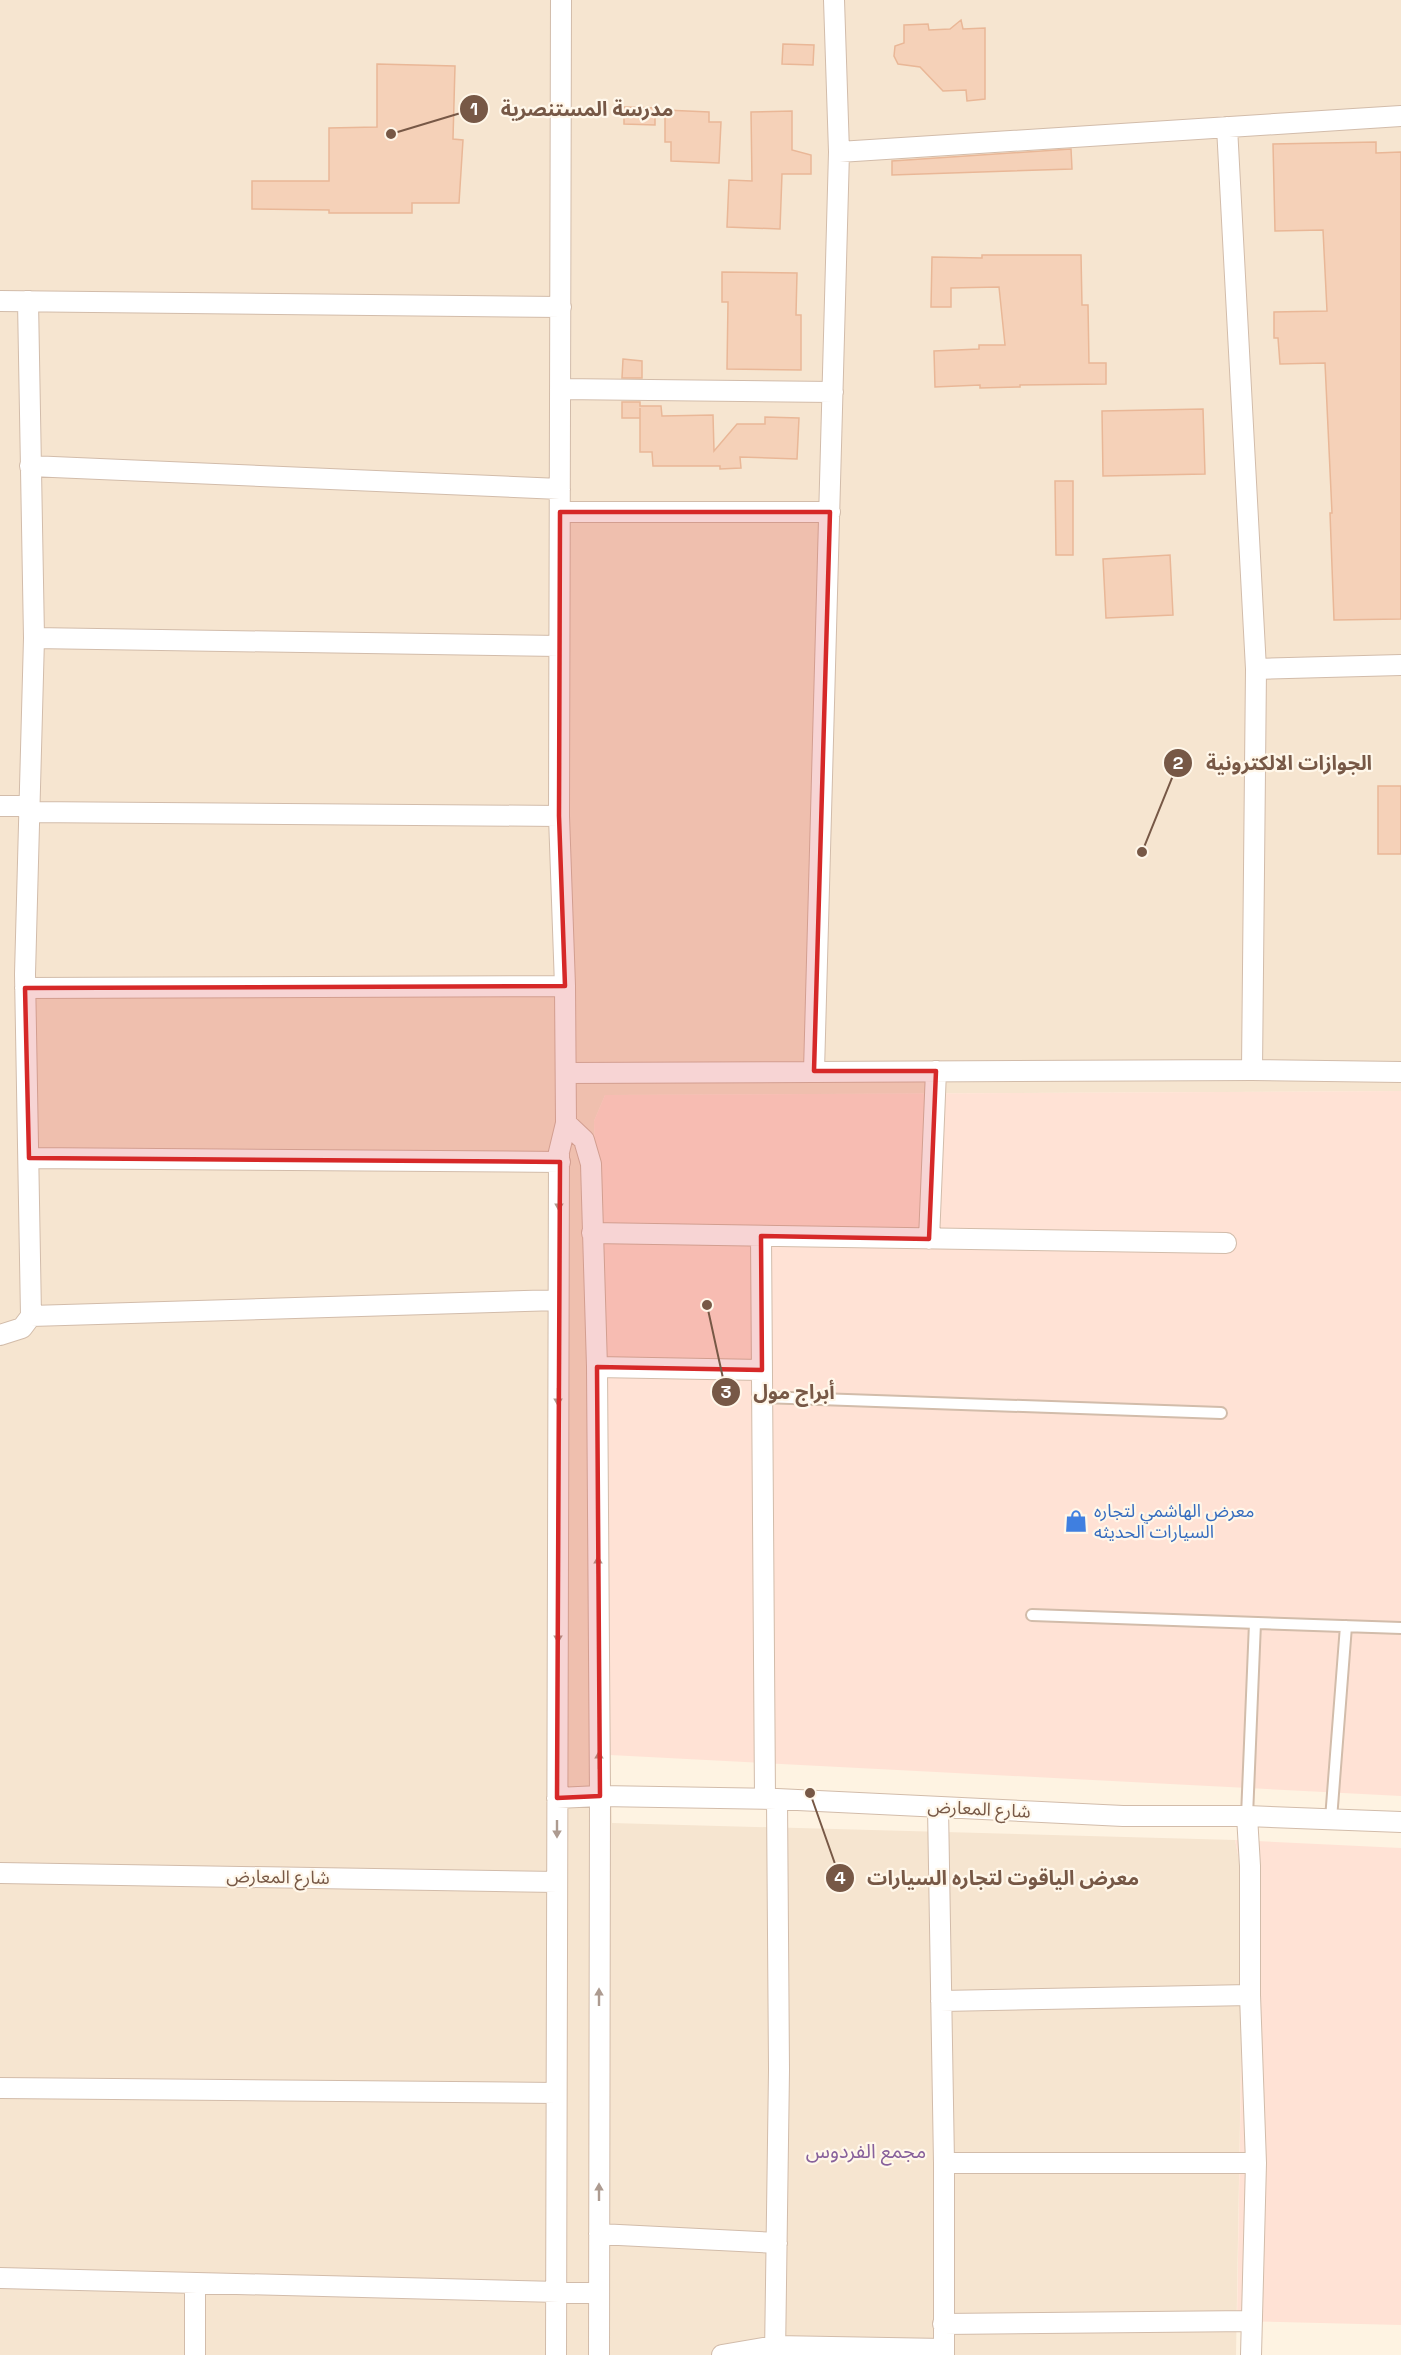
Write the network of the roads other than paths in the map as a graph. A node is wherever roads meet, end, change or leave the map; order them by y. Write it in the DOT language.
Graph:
graph roads {
  1 [pos="561,0"];
  2 [pos="834,0"];
  3 [pos="1401,116"];
  4 [pos="1227,127"];
  5 [pos="839,152"];
  6 [pos="0,301"];
  7 [pos="28,301"];
  8 [pos="561,307"];
  9 [pos="560,388"];
  10 [pos="833,392"];
  11 [pos="30,466"];
  12 [pos="560,489"];
  13 [pos="560,512"];
  14 [pos="830,512"];
  15 [pos="34,638"];
  16 [pos="560,646"];
  17 [pos="1401,665"];
  18 [pos="1257,669"];
  19 [pos="0,806"];
  20 [pos="28,809"];
  21 [pos="559,816"];
  22 [pos="565,986"];
  23 [pos="25,988"];
  24 [pos="1252,1070"];
  25 [pos="814,1071"];
  26 [pos="936,1071"];
  27 [pos="1401,1072"];
  28 [pos="566,1073"];
  29 [pos="566,1123"];
  30 [pos="29,1158"];
  31 [pos="560,1162"];
  32 [pos="592,1233"];
  33 [pos="761,1236"];
  34 [pos="929,1239"];
  35 [pos="1226,1243"];
  36 [pos="558,1300"];
  37 [pos="31,1316"];
  38 [pos="0,1335"];
  39 [pos="597,1367"];
  40 [pos="762,1370"];
  41 [pos="762,1397"];
  42 [pos="1221,1413"];
  43 [pos="1032,1615"];
  44 [pos="1255,1623"];
  45 [pos="1346,1626"];
  46 [pos="1401,1628"];
  47 [pos="600,1796"];
  48 [pos="557,1798"];
  49 [pos="771,1799"];
  50 [pos="938,1807"];
  51 [pos="1247,1816"];
  52 [pos="1330,1819"];
  53 [pos="1401,1822"];
  54 [pos="0,1873"];
  55 [pos="557,1882"];
  56 [pos="1250,1995"];
  57 [pos="941,2001"];
  58 [pos="0,2088"];
  59 [pos="556,2093"];
  60 [pos="944,2163"];
  61 [pos="1256,2163"];
  62 [pos="599,2234"];
  63 [pos="777,2243"];
  64 [pos="0,2278"];
  65 [pos="195,2283"];
  66 [pos="556,2292"];
  67 [pos="599,2293"];
  68 [pos="1252,2321"];
  69 [pos="943,2324"];
  70 [pos="775,2350"];
  71 [pos="944,2352"];
  72 [pos="195,2355"];
  73 [pos="556,2355"];
  74 [pos="599,2355"];
  75 [pos="722,2355"];
  76 [pos="1251,2355"];
  1 -- 8 [label="street"];
  2 -- 5 [label="street"];
  3 -- 4 [label="street"];
  4 -- 5 [label="street"];
  4 -- 18 [label="street"];
  5 -- 10 [label="street"];
  6 -- 7 [label="street"];
  7 -- 8 [label="street"];
  7 -- 11 [label="street"];
  8 -- 9 [label="street"];
  9 -- 10 [label="street"];
  9 -- 12 [label="street"];
  10 -- 14 [label="street"];
  11 -- 12 [label="street"];
  11 -- 15 [label="street"];
  12 -- 13 [label="street"];
  13 -- 14 [label="street"];
  13 -- 16 [label="street"];
  14 -- 25 [label="street"];
  15 -- 16 [label="street"];
  15 -- 20 [label="street"];
  16 -- 21 [label="street"];
  17 -- 18 [label="street"];
  18 -- 24 [label="street"];
  19 -- 20 [label="street"];
  20 -- 21 [label="street"];
  20 -- 23 [label="street"];
  21 -- 22 [label="street"];
  22 -- 23 [label="street"];
  22 -- 28 [label="street"];
  23 -- 30 [label="street"];
  24 -- 26 [label="street"];
  24 -- 27 [label="street"];
  25 -- 26 [label="street"];
  25 -- 28 [label="street"];
  26 -- 34 [label="street"];
  28 -- 29 [label="street"];
  29 -- 31 [label="street"];
  29 -- 32 [label="street"];
  30 -- 31 [label="street"];
  30 -- 37 [label="street"];
  31 -- 36 [label="street, one-way"];
  32 -- 33 [label="street"];
  32 -- 39 [label="street"];
  33 -- 34 [label="street"];
  33 -- 40 [label="street"];
  34 -- 35 [label="street"];
  36 -- 37 [label="street"];
  36 -- 48 [label="street, one-way"];
  37 -- 38 [label="street"];
  39 -- 40 [label="street"];
  47 -- 39 [label="street, one-way"];
  40 -- 41 [label="street"];
  41 -- 42 [label="lane"];
  41 -- 49 [label="street"];
  43 -- 44 [label="lane"];
  44 -- 45 [label="lane"];
  44 -- 51 [label="lane"];
  45 -- 46 [label="lane"];
  45 -- 52 [label="lane"];
  47 -- 48 [label="street, شارع المعارض"];
  47 -- 49 [label="street, شارع المعارض"];
  62 -- 47 [label="street, one-way"];
  48 -- 55 [label="street, one-way"];
  49 -- 50 [label="street, شارع المعارض"];
  49 -- 63 [label="street"];
  50 -- 51 [label="street, شارع المعارض"];
  50 -- 57 [label="street"];
  51 -- 52 [label="street, شارع المعارض"];
  51 -- 56 [label="street"];
  52 -- 53 [label="street, شارع المعارض"];
  54 -- 55 [label="street, شارع المعارض"];
  55 -- 59 [label="street"];
  56 -- 57 [label="street"];
  56 -- 61 [label="street"];
  57 -- 60 [label="street"];
  58 -- 59 [label="street"];
  59 -- 66 [label="street"];
  60 -- 61 [label="street"];
  60 -- 69 [label="street"];
  61 -- 68 [label="street"];
  62 -- 63 [label="street"];
  62 -- 67 [label="street"];
  63 -- 70 [label="street"];
  64 -- 65 [label="street"];
  65 -- 66 [label="street"];
  65 -- 72 [label="street"];
  66 -- 67 [label="street"];
  66 -- 73 [label="street"];
  67 -- 74 [label="street"];
  68 -- 69 [label="street"];
  68 -- 76 [label="street"];
  69 -- 71 [label="street"];
  70 -- 71 [label="street"];
  70 -- 75 [label="street"];
}
